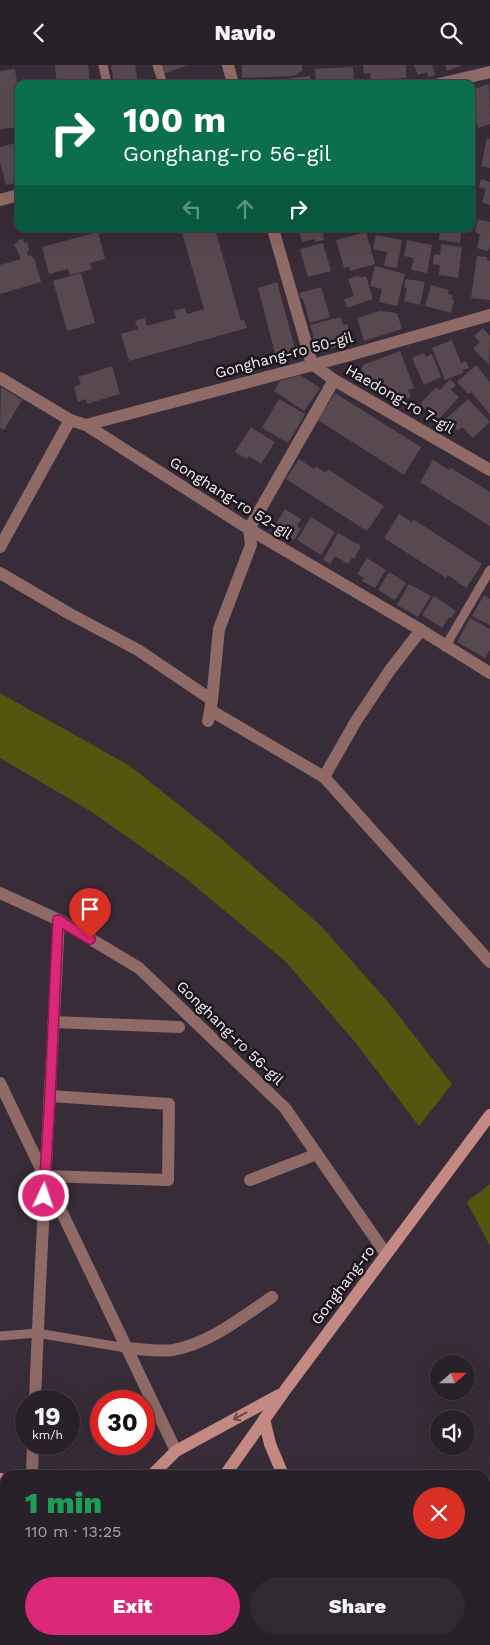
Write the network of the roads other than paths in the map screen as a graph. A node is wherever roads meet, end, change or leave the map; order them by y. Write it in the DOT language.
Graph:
graph roads {
  1 [pos="103,65"];
  2 [pos="157,65"];
  3 [pos="228,65"];
  4 [pos="490,72"];
  5 [pos="106,80"];
  6 [pos="162,80"];
  7 [pos="232,80"];
  8 [pos="456,80"];
  9 [pos="15,196"];
  10 [pos="0,200"];
  11 [pos="274,232"];
  12 [pos="490,315"];
  13 [pos="312,364"];
  14 [pos="0,378"];
  15 [pos="334,380"];
  16 [pos="70,420"];
  17 [pos="86,425"];
  18 [pos="490,469"];
  19 [pos="248,529"];
  20 [pos="0,547"];
  21 [pos="490,569"];
  22 [pos="0,573"];
  23 [pos="421,630"];
  24 [pos="445,647"];
  25 [pos="490,673"];
  26 [pos="210,710"];
  27 [pos="324,777"];
  28 [pos="0,893"];
  29 [pos="58,920"];
  30 [pos="490,962"];
  31 [pos="53,1022"];
  32 [pos="179,1027"];
  33 [pos="0,1083"];
  34 [pos="50,1096"];
  35 [pos="490,1115"];
  36 [pos="317,1154"];
  37 [pos="44,1176"];
  38 [pos="250,1180"];
  39 [pos="386,1254"];
  40 [pos="272,1297"];
  41 [pos="37,1333"];
  42 [pos="0,1336"];
  43 [pos="126,1348"];
  44 [pos="35,1390"];
  45 [pos="283,1393"];
  46 [pos="264,1419"];
  47 [pos="176,1451"];
  48 [pos="33,1455"];
  49 [pos="32,1470"];
  50 [pos="157,1470"];
  51 [pos="228,1470"];
  52 [pos="281,1470"];
  1 -- 5 [label="lane"];
  2 -- 6 [label="lane"];
  3 -- 7 [label="street"];
  4 -- 8 [label="street"];
  9 -- 10 [label="street"];
  11 -- 13 [label="street"];
  12 -- 13 [label="street, Gonghang-ro 50-gil"];
  13 -- 15 [label="street, Haedong-ro 7-gil"];
  13 -- 17 [label="street, Gonghang-ro 50-gil"];
  14 -- 16 [label="street, Gonghang-ro 52-gil"];
  15 -- 18 [label="street, Haedong-ro 7-gil"];
  15 -- 19 [label="street"];
  16 -- 17 [label="street, Gonghang-ro 52-gil"];
  16 -- 20 [label="street"];
  17 -- 19 [label="street, Gonghang-ro 52-gil"];
  19 -- 23 [label="street, Gonghang-ro 52-gil"];
  19 -- 26 [label="street"];
  21 -- 24 [label="lane"];
  22 -- 26 [label="street"];
  23 -- 24 [label="street, Gonghang-ro 52-gil"];
  23 -- 27 [label="street"];
  24 -- 25 [label="street, Gonghang-ro 52-gil"];
  26 -- 27 [label="street"];
  27 -- 30 [label="street"];
  28 -- 29 [label="street, Gonghang-ro 56-gil"];
  29 -- 31 [label="street"];
  29 -- 36 [label="street, Gonghang-ro 56-gil"];
  31 -- 32 [label="street"];
  31 -- 34 [label="street"];
  33 -- 37 [label="street"];
  34 -- 37 [label="street"];
  34 -- 37 [label="street"];
  35 -- 39 [label="main road, Gonghang-ro"];
  36 -- 38 [label="street"];
  36 -- 39 [label="street, Gonghang-ro 56-gil"];
  37 -- 41 [label="street"];
  37 -- 43 [label="street"];
  39 -- 45 [label="main road, Gonghang-ro"];
  40 -- 43 [label="street"];
  41 -- 42 [label="lane"];
  41 -- 43 [label="lane"];
  41 -- 44 [label="street"];
  43 -- 47 [label="street"];
  45 -- 46 [label="main road, Gonghang-ro"];
  45 -- 47 [label="main road, one-way"];
  46 -- 51 [label="main road, Gonghang-ro"];
  46 -- 52 [label="main road"];
  47 -- 50 [label="main road"];
  48 -- 49 [label="street"];
}
